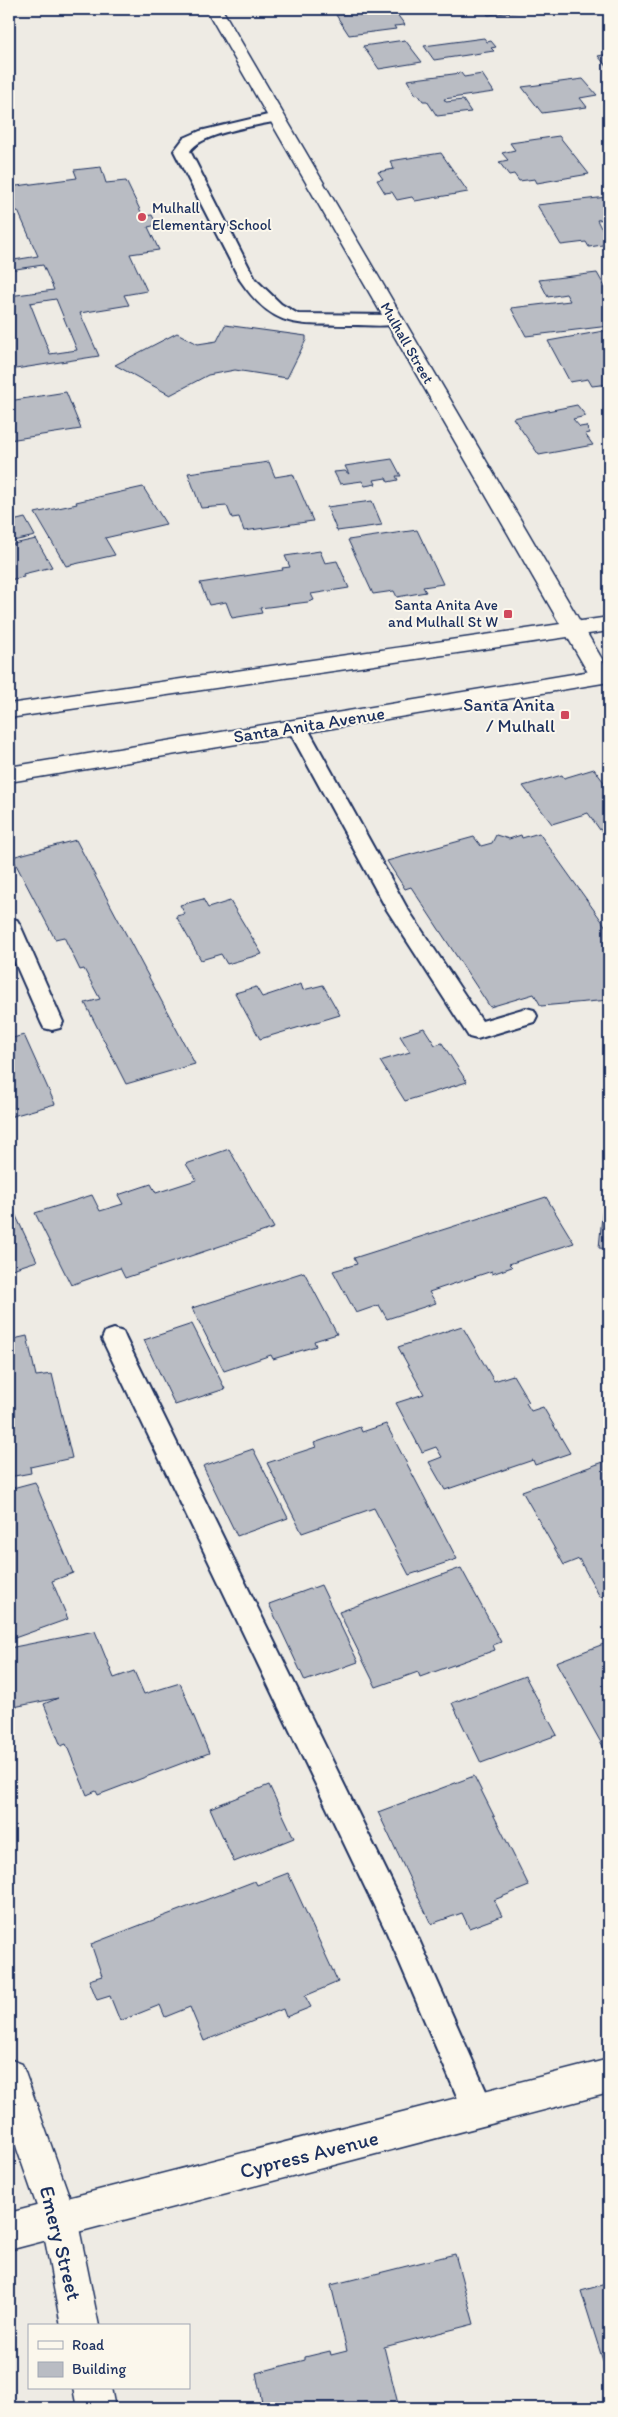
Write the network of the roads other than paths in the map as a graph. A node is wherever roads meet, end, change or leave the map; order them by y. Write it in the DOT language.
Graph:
graph roads {
  1 [pos="214,9"];
  2 [pos="276,117"];
  3 [pos="393,320"];
  4 [pos="609,624"];
  5 [pos="573,630"];
  6 [pos="605,676"];
  7 [pos="9,711"];
  8 [pos="297,727"];
  9 [pos="9,775"];
  10 [pos="9,925"];
  11 [pos="526,1016"];
  12 [pos="52,1022"];
  13 [pos="114,1339"];
  14 [pos="9,2076"];
  15 [pos="609,2076"];
  16 [pos="479,2111"];
  17 [pos="59,2218"];
  18 [pos="9,2232"];
  19 [pos="80,2324"];
  20 [pos="92,2390"];
  21 [pos="96,2408"];
  1 -- 2 [label="street, Mulhall Street"];
  2 -- 3 [label="street, Mulhall Street"];
  2 -- 3 [label="lane"];
  3 -- 5 [label="street, Mulhall Street"];
  4 -- 5 [label="street"];
  5 -- 6 [label="street, Mulhall Street"];
  5 -- 7 [label="street"];
  6 -- 8 [label="street, Santa Anita Avenue"];
  8 -- 9 [label="street, Santa Anita Avenue"];
  8 -- 11 [label="lane"];
  10 -- 12 [label="lane"];
  13 -- 16 [label="lane"];
  14 -- 17 [label="street, Emery Street"];
  15 -- 16 [label="street, Cypress Avenue"];
  16 -- 17 [label="street, Cypress Avenue"];
  17 -- 18 [label="street, Cypress Avenue"];
  17 -- 19 [label="street, Emery Street"];
  20 -- 21 [label="street"];
}
